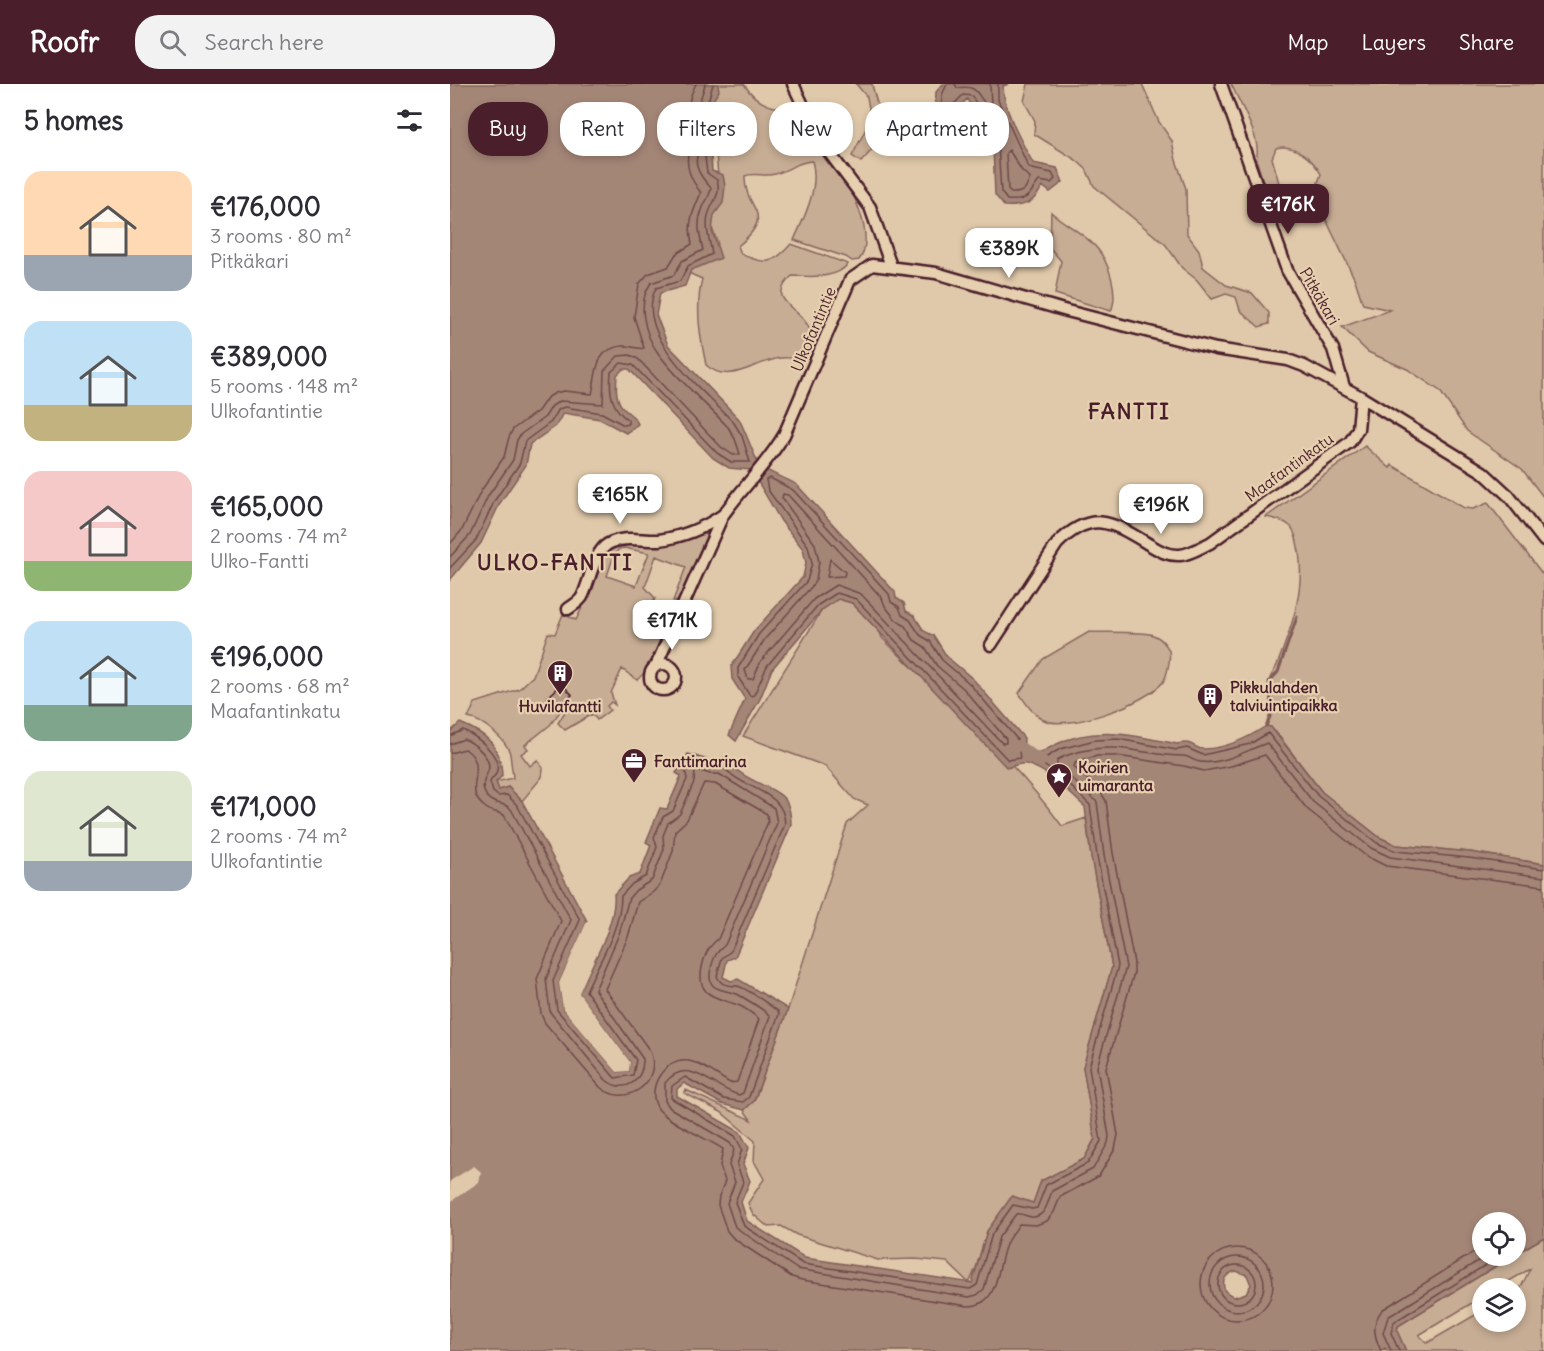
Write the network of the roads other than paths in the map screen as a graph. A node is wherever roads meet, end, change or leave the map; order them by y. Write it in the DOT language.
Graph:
graph roads {
  1 [pos="793,84"];
  2 [pos="1221,84"];
  3 [pos="891,266"];
  4 [pos="1344,387"];
  5 [pos="1362,397"];
  6 [pos="723,515"];
  7 [pos="1544,541"];
  8 [pos="568,609"];
  9 [pos="670,639"];
  10 [pos="991,645"];
  11 [pos="657,666"];
  12 [pos="673,668"];
  1 -- 3 [label="street"];
  2 -- 4 [label="street, Pitkäkari"];
  3 -- 4 [label="street, Ulkofantintie"];
  3 -- 6 [label="street, Ulkofantintie"];
  4 -- 5 [label="street, Ulkofantintie"];
  5 -- 7 [label="street, Ulkofantintie"];
  5 -- 10 [label="street, Maafantinkatu"];
  6 -- 8 [label="street"];
  6 -- 9 [label="street, Ulkofantintie"];
  9 -- 11 [label="street, Ulkofantintie"];
  9 -- 12 [label="street, Ulkofantintie"];
  11 -- 12 [label="street"];
  11 -- 12 [label="street, Ulkofantintie"];
}
